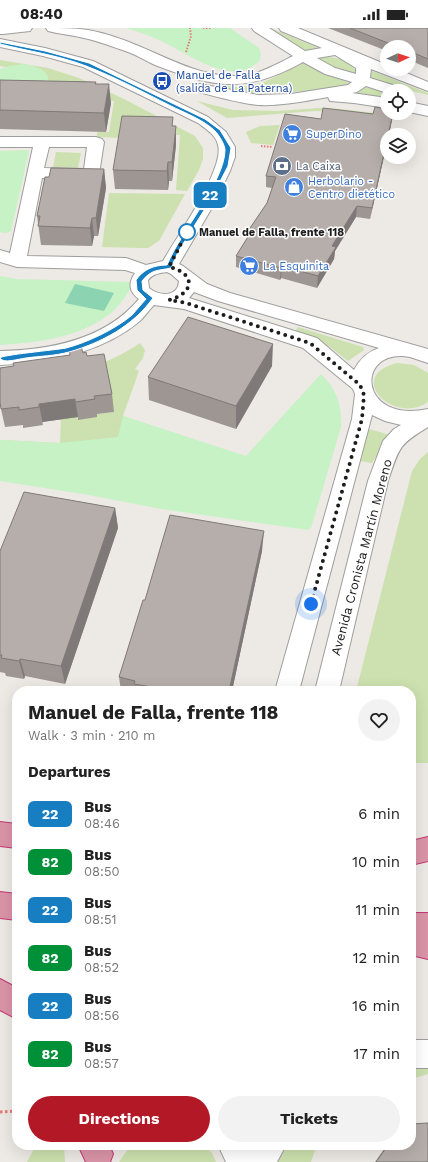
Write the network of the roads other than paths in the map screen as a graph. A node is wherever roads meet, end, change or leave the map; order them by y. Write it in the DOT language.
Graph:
graph roads {
  1 [pos="25,28"];
  2 [pos="53,28"];
  3 [pos="246,28"];
  4 [pos="259,28"];
  5 [pos="286,28"];
  6 [pos="1,34"];
  7 [pos="337,50"];
  8 [pos="304,56"];
  9 [pos="159,61"];
  10 [pos="250,78"];
  11 [pos="362,82"];
  12 [pos="380,87"];
  13 [pos="428,87"];
  14 [pos="416,96"];
  15 [pos="288,99"];
  16 [pos="428,100"];
  17 [pos="380,102"];
  18 [pos="416,108"];
  19 [pos="428,111"];
  20 [pos="42,141"];
  21 [pos="0,142"];
  22 [pos="36,173"];
  23 [pos="0,256"];
  24 [pos="17,261"];
  25 [pos="169,267"];
  26 [pos="147,271"];
  27 [pos="188,278"];
  28 [pos="150,298"];
  29 [pos="169,300"];
  30 [pos="422,354"];
  31 [pos="0,358"];
  32 [pos="362,390"];
  33 [pos="428,417"];
  34 [pos="288,686"];
  35 [pos="327,686"];
  36 [pos="0,834"];
  37 [pos="12,835"];
  38 [pos="428,849"];
  39 [pos="416,852"];
  40 [pos="416,863"];
  41 [pos="428,863"];
  42 [pos="0,905"];
  43 [pos="12,906"];
  44 [pos="416,926"];
  45 [pos="428,926"];
  46 [pos="416,943"];
  47 [pos="428,946"];
  48 [pos="0,993"];
  49 [pos="12,1001"];
  50 [pos="416,1054"];
  51 [pos="428,1054"];
  52 [pos="237,1150"];
  53 [pos="268,1150"];
  54 [pos="241,1162"];
  55 [pos="260,1162"];
  1 -- 6 [label="street"];
  2 -- 9 [label="street"];
  3 -- 10 [label="street"];
  4 -- 8 [label="street"];
  5 -- 7 [label="street"];
  6 -- 25 [label="street"];
  7 -- 8 [label="street"];
  7 -- 11 [label="street"];
  7 -- 13 [label="street"];
  8 -- 10 [label="street"];
  8 -- 11 [label="street"];
  9 -- 10 [label="street"];
  9 -- 15 [label="street"];
  11 -- 12 [label="street"];
  11 -- 15 [label="street"];
  14 -- 16 [label="street"];
  15 -- 17 [label="street"];
  18 -- 19 [label="street"];
  20 -- 21 [label="street"];
  20 -- 22 [label="street"];
  20 -- 22 [label="street"];
  22 -- 24 [label="street"];
  23 -- 24 [label="street"];
  24 -- 26 [label="street"];
  25 -- 26 [label="street"];
  25 -- 27 [label="street"];
  26 -- 28 [label="street"];
  27 -- 29 [label="street"];
  27 -- 30 [label="street"];
  28 -- 29 [label="street"];
  28 -- 31 [label="street"];
  29 -- 32 [label="street"];
  30 -- 32 [label="street"];
  32 -- 33 [label="street"];
  32 -- 34 [label="street"];
  33 -- 35 [label="street, Avenida Cronista Martín Moreno"];
  36 -- 37 [label="highway"];
  38 -- 39 [label="highway"];
  40 -- 41 [label="highway"];
  42 -- 43 [label="highway"];
  44 -- 45 [label="highway"];
  46 -- 47 [label="highway"];
  48 -- 49 [label="highway"];
  50 -- 51 [label="street"];
  52 -- 54 [label="street"];
  53 -- 55 [label="street"];
}
